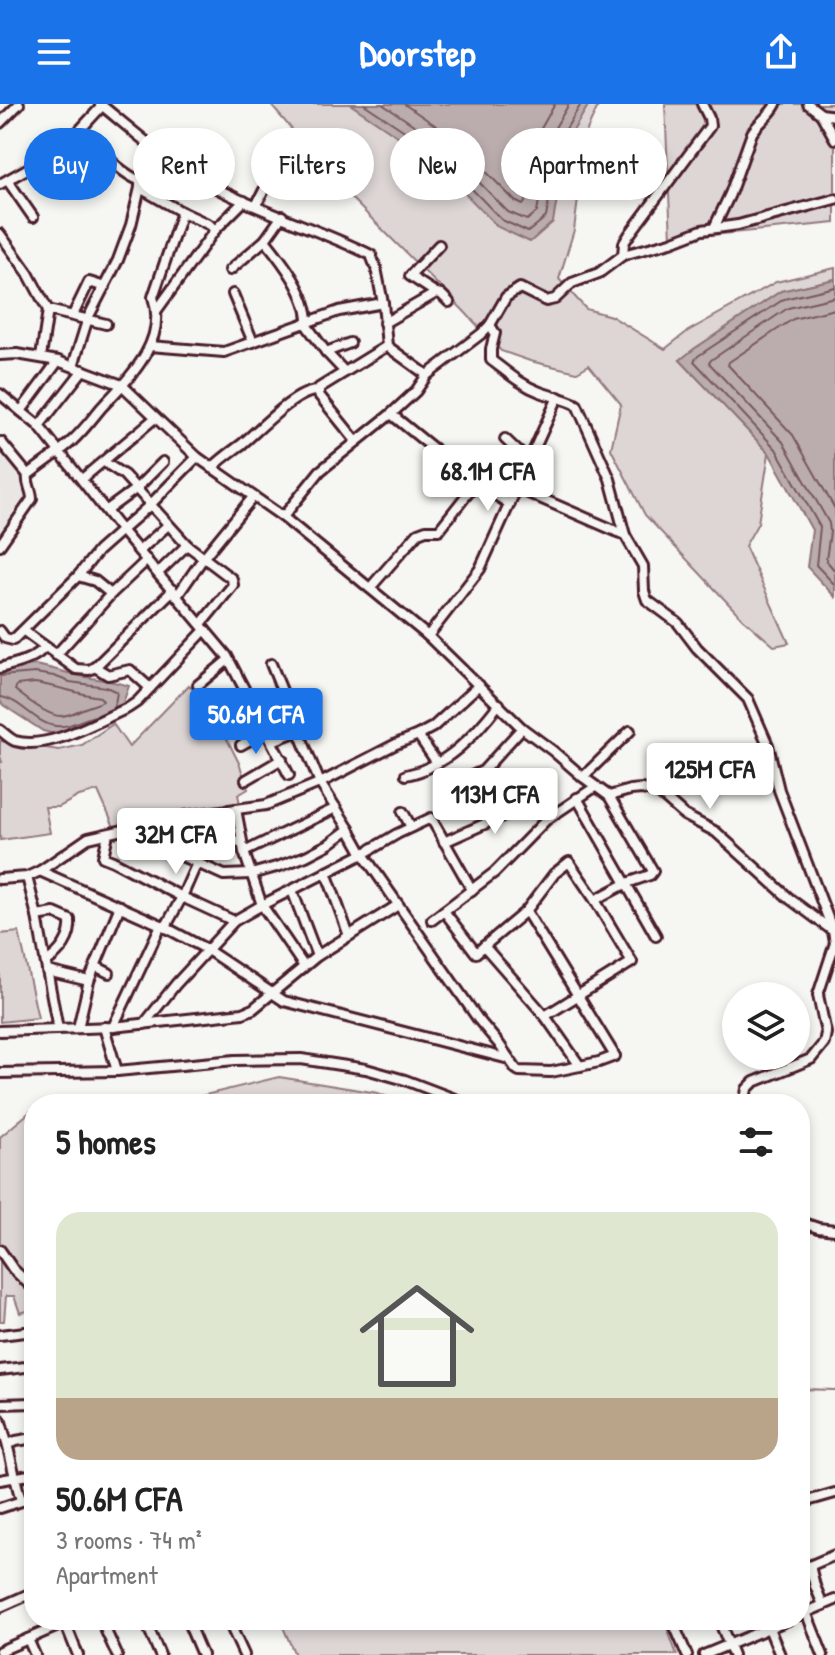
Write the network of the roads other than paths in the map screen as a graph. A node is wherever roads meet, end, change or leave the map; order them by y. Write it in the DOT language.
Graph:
graph roads {
  1 [pos="19,104"];
  2 [pos="702,104"];
  3 [pos="776,104"];
  4 [pos="808,104"];
  5 [pos="101,105"];
  6 [pos="821,114"];
  7 [pos="835,116"];
  8 [pos="0,123"];
  9 [pos="82,128"];
  10 [pos="133,130"];
  11 [pos="835,139"];
  12 [pos="117,166"];
  13 [pos="24,171"];
  14 [pos="133,180"];
  15 [pos="4,182"];
  16 [pos="235,196"];
  17 [pos="835,199"];
  18 [pos="136,200"];
  19 [pos="164,200"];
  20 [pos="259,200"];
  21 [pos="244,201"];
  22 [pos="256,206"];
  23 [pos="182,212"];
  24 [pos="282,216"];
  25 [pos="33,217"];
  26 [pos="714,228"];
  27 [pos="215,230"];
  28 [pos="0,234"];
  29 [pos="265,240"];
  30 [pos="439,245"];
  31 [pos="623,255"];
  32 [pos="230,270"];
  33 [pos="105,287"];
  34 [pos="436,293"];
  35 [pos="233,294"];
  36 [pos="449,302"];
  37 [pos="383,303"];
  38 [pos="48,310"];
  39 [pos="157,310"];
  40 [pos="73,315"];
  41 [pos="88,318"];
  42 [pos="307,323"];
  43 [pos="384,323"];
  44 [pos="106,324"];
  45 [pos="490,325"];
  46 [pos="253,342"];
  47 [pos="350,343"];
  48 [pos="150,346"];
  49 [pos="387,346"];
  50 [pos="326,352"];
  51 [pos="0,355"];
  52 [pos="41,357"];
  53 [pos="58,361"];
  54 [pos="73,366"];
  55 [pos="83,370"];
  56 [pos="345,372"];
  57 [pos="427,375"];
  58 [pos="122,385"];
  59 [pos="318,391"];
  60 [pos="0,394"];
  61 [pos="558,397"];
  62 [pos="21,411"];
  63 [pos="391,414"];
  64 [pos="155,418"];
  65 [pos="39,426"];
  66 [pos="505,439"];
  67 [pos="356,441"];
  68 [pos="1,442"];
  69 [pos="58,451"];
  70 [pos="197,457"];
  71 [pos="104,462"];
  72 [pos="163,462"];
  73 [pos="529,462"];
  74 [pos="212,468"];
  75 [pos="28,475"];
  76 [pos="82,479"];
  77 [pos="476,483"];
  78 [pos="137,488"];
  79 [pos="517,488"];
  80 [pos="253,497"];
  81 [pos="510,504"];
  82 [pos="150,505"];
  83 [pos="107,510"];
  84 [pos="283,517"];
  85 [pos="168,525"];
  86 [pos="121,530"];
  87 [pos="625,535"];
  88 [pos="0,545"];
  89 [pos="187,545"];
  90 [pos="139,551"];
  91 [pos="204,557"];
  92 [pos="147,560"];
  93 [pos="158,573"];
  94 [pos="78,576"];
  95 [pos="370,588"];
  96 [pos="175,593"];
  97 [pos="111,594"];
  98 [pos="203,627"];
  99 [pos="0,631"];
  100 [pos="24,631"];
  101 [pos="428,636"];
  102 [pos="45,647"];
  103 [pos="56,655"];
  104 [pos="228,660"];
  105 [pos="271,664"];
  106 [pos="95,667"];
  107 [pos="0,668"];
  108 [pos="198,685"];
  109 [pos="479,685"];
  110 [pos="150,688"];
  111 [pos="249,698"];
  112 [pos="499,704"];
  113 [pos="214,713"];
  114 [pos="522,728"];
  115 [pos="0,730"];
  116 [pos="266,731"];
  117 [pos="298,731"];
  118 [pos="630,731"];
  119 [pos="418,735"];
  120 [pos="272,741"];
  121 [pos="241,745"];
  122 [pos="282,759"];
  123 [pos="437,763"];
  124 [pos="289,775"];
  125 [pos="406,775"];
  126 [pos="583,777"];
  127 [pos="246,780"];
  128 [pos="320,783"];
  129 [pos="454,784"];
  130 [pos="595,787"];
  131 [pos="609,796"];
  132 [pos="577,798"];
  133 [pos="534,802"];
  134 [pos="336,808"];
  135 [pos="236,809"];
  136 [pos="403,812"];
  137 [pos="185,816"];
  138 [pos="161,821"];
  139 [pos="411,827"];
  140 [pos="349,829"];
  141 [pos="211,831"];
  142 [pos="108,834"];
  143 [pos="444,842"];
  144 [pos="243,848"];
  145 [pos="363,854"];
  146 [pos="197,862"];
  147 [pos="40,871"];
  148 [pos="326,872"];
  149 [pos="251,874"];
  150 [pos="27,877"];
  151 [pos="0,879"];
  152 [pos="627,883"];
  153 [pos="292,890"];
  154 [pos="472,890"];
  155 [pos="182,897"];
  156 [pos="595,900"];
  157 [pos="262,905"];
  158 [pos="398,905"];
  159 [pos="120,906"];
  160 [pos="444,911"];
  161 [pos="526,911"];
  162 [pos="37,916"];
  163 [pos="432,920"];
  164 [pos="234,921"];
  165 [pos="163,926"];
  166 [pos="833,931"];
  167 [pos="349,936"];
  168 [pos="656,936"];
  169 [pos="484,946"];
  170 [pos="206,949"];
  171 [pos="317,956"];
  172 [pos="303,965"];
  173 [pos="46,966"];
  174 [pos="95,966"];
  175 [pos="109,973"];
  176 [pos="89,981"];
  177 [pos="271,993"];
  178 [pos="578,995"];
  179 [pos="545,1016"];
  180 [pos="144,1024"];
  181 [pos="109,1027"];
  182 [pos="78,1028"];
  183 [pos="58,1029"];
  184 [pos="0,1031"];
  185 [pos="509,1060"];
  186 [pos="580,1066"];
  187 [pos="117,1071"];
  188 [pos="0,1073"];
  189 [pos="442,1094"];
  190 [pos="746,1094"];
  191 [pos="810,1225"];
  192 [pos="835,1230"];
  193 [pos="0,1250"];
  194 [pos="24,1279"];
  195 [pos="24,1332"];
  196 [pos="0,1335"];
  197 [pos="24,1367"];
  198 [pos="0,1370"];
  199 [pos="24,1403"];
  200 [pos="0,1404"];
  201 [pos="0,1419"];
  202 [pos="24,1442"];
  203 [pos="12,1446"];
  204 [pos="24,1476"];
  205 [pos="14,1477"];
  206 [pos="0,1480"];
  207 [pos="835,1493"];
  208 [pos="24,1499"];
  209 [pos="21,1500"];
  210 [pos="810,1500"];
  211 [pos="0,1508"];
  212 [pos="835,1555"];
  213 [pos="810,1566"];
  214 [pos="24,1596"];
  215 [pos="835,1600"];
  216 [pos="823,1605"];
  217 [pos="0,1607"];
  218 [pos="810,1611"];
  219 [pos="810,1628"];
  220 [pos="46,1630"];
  221 [pos="68,1630"];
  222 [pos="106,1630"];
  223 [pos="149,1630"];
  224 [pos="191,1630"];
  225 [pos="233,1630"];
  226 [pos="676,1630"];
  227 [pos="723,1630"];
  228 [pos="764,1630"];
  229 [pos="770,1630"];
  230 [pos="28,1639"];
  231 [pos="729,1645"];
  232 [pos="0,1651"];
  233 [pos="35,1655"];
  234 [pos="78,1655"];
  235 [pos="117,1655"];
  236 [pos="160,1655"];
  237 [pos="202,1655"];
  238 [pos="244,1655"];
  239 [pos="687,1655"];
  240 [pos="704,1655"];
  241 [pos="733,1655"];
  242 [pos="780,1655"];
  243 [pos="823,1655"];
  1 -- 8 [label="street"];
  2 -- 31 [label="street"];
  3 -- 26 [label="street"];
  4 -- 6 [label="street"];
  5 -- 9 [label="street"];
  5 -- 10 [label="street"];
  6 -- 7 [label="street"];
  6 -- 11 [label="street"];
  12 -- 14 [label="street"];
  13 -- 15 [label="street"];
  15 -- 25 [label="street"];
  16 -- 21 [label="street"];
  17 -- 26 [label="street"];
  18 -- 33 [label="street"];
  19 -- 23 [label="street"];
  20 -- 22 [label="street"];
  21 -- 22 [label="street"];
  21 -- 27 [label="street"];
  22 -- 24 [label="street"];
  23 -- 27 [label="street"];
  23 -- 39 [label="street"];
  24 -- 29 [label="street"];
  24 -- 37 [label="street"];
  26 -- 31 [label="street"];
  27 -- 39 [label="street"];
  28 -- 38 [label="street"];
  29 -- 32 [label="street"];
  29 -- 42 [label="street"];
  30 -- 34 [label="street"];
  31 -- 45 [label="street"];
  33 -- 40 [label="street"];
  33 -- 41 [label="street"];
  34 -- 36 [label="street"];
  34 -- 43 [label="street"];
  35 -- 46 [label="street"];
  37 -- 42 [label="street"];
  37 -- 43 [label="street"];
  38 -- 40 [label="street"];
  38 -- 52 [label="street"];
  39 -- 48 [label="street"];
  40 -- 41 [label="street"];
  41 -- 44 [label="street"];
  41 -- 54 [label="street"];
  42 -- 46 [label="street"];
  42 -- 50 [label="street"];
  43 -- 49 [label="street"];
  45 -- 57 [label="street"];
  45 -- 61 [label="street"];
  46 -- 48 [label="street"];
  47 -- 50 [label="street"];
  48 -- 58 [label="street"];
  49 -- 56 [label="street"];
  49 -- 57 [label="street"];
  50 -- 56 [label="street"];
  51 -- 52 [label="street"];
  52 -- 53 [label="street"];
  53 -- 54 [label="street"];
  53 -- 62 [label="street"];
  54 -- 55 [label="street"];
  55 -- 58 [label="street"];
  55 -- 65 [label="street"];
  56 -- 59 [label="street"];
  57 -- 63 [label="street"];
  58 -- 64 [label="street"];
  58 -- 69 [label="street"];
  59 -- 67 [label="street"];
  59 -- 74 [label="street"];
  60 -- 62 [label="street"];
  61 -- 73 [label="street"];
  61 -- 87 [label="street"];
  62 -- 65 [label="street"];
  63 -- 67 [label="street"];
  63 -- 77 [label="street"];
  64 -- 70 [label="street"];
  64 -- 71 [label="street"];
  65 -- 69 [label="street"];
  66 -- 73 [label="street"];
  67 -- 84 [label="street"];
  68 -- 75 [label="street"];
  69 -- 75 [label="street"];
  69 -- 76 [label="street"];
  70 -- 74 [label="street"];
  70 -- 82 [label="street"];
  71 -- 76 [label="street"];
  71 -- 78 [label="street"];
  72 -- 78 [label="street"];
  73 -- 79 [label="street"];
  74 -- 80 [label="street"];
  75 -- 88 [label="street"];
  76 -- 83 [label="street"];
  77 -- 81 [label="street"];
  77 -- 95 [label="street"];
  78 -- 82 [label="street"];
  78 -- 83 [label="street"];
  79 -- 81 [label="street"];
  79 -- 87 [label="street"];
  80 -- 84 [label="street"];
  80 -- 91 [label="street"];
  81 -- 101 [label="street"];
  82 -- 85 [label="street"];
  82 -- 86 [label="street"];
  83 -- 86 [label="street"];
  84 -- 95 [label="street"];
  85 -- 89 [label="street"];
  85 -- 90 [label="street"];
  86 -- 90 [label="street"];
  86 -- 94 [label="street"];
  87 -- 166 [label="street"];
  89 -- 91 [label="street"];
  89 -- 93 [label="street"];
  90 -- 92 [label="street"];
  91 -- 96 [label="street"];
  91 -- 98 [label="street"];
  92 -- 93 [label="street"];
  92 -- 97 [label="street"];
  93 -- 96 [label="street"];
  94 -- 97 [label="street"];
  94 -- 100 [label="street"];
  95 -- 101 [label="street"];
  96 -- 98 [label="street"];
  96 -- 106 [label="street"];
  97 -- 103 [label="street"];
  98 -- 104 [label="street"];
  98 -- 110 [label="street"];
  99 -- 100 [label="street"];
  100 -- 102 [label="street"];
  101 -- 109 [label="street"];
  102 -- 103 [label="street"];
  102 -- 107 [label="street"];
  103 -- 106 [label="street"];
  104 -- 108 [label="street"];
  104 -- 111 [label="street"];
  105 -- 117 [label="street"];
  106 -- 110 [label="street"];
  109 -- 112 [label="street"];
  109 -- 119 [label="street"];
  110 -- 115 [label="street"];
  111 -- 113 [label="street"];
  111 -- 116 [label="street"];
  112 -- 114 [label="street"];
  112 -- 123 [label="street"];
  114 -- 126 [label="street"];
  114 -- 129 [label="street"];
  116 -- 120 [label="street"];
  116 -- 121 [label="street"];
  117 -- 120 [label="street"];
  117 -- 128 [label="street"];
  118 -- 126 [label="street"];
  119 -- 123 [label="street"];
  119 -- 128 [label="street"];
  120 -- 122 [label="street"];
  122 -- 124 [label="street"];
  122 -- 127 [label="street"];
  123 -- 125 [label="street"];
  126 -- 130 [label="street"];
  128 -- 134 [label="street"];
  128 -- 135 [label="street"];
  130 -- 131 [label="street"];
  130 -- 132 [label="street"];
  131 -- 152 [label="street"];
  131 -- 166 [label="street"];
  132 -- 152 [label="street"];
  132 -- 154 [label="street"];
  133 -- 143 [label="street"];
  134 -- 140 [label="street"];
  134 -- 144 [label="street"];
  135 -- 137 [label="street"];
  135 -- 144 [label="street"];
  136 -- 139 [label="street"];
  137 -- 138 [label="street"];
  137 -- 141 [label="street"];
  138 -- 142 [label="street"];
  138 -- 146 [label="street"];
  139 -- 143 [label="street"];
  139 -- 145 [label="street"];
  140 -- 145 [label="street"];
  140 -- 149 [label="street"];
  141 -- 144 [label="street"];
  141 -- 146 [label="street"];
  142 -- 147 [label="street"];
  142 -- 155 [label="street"];
  143 -- 154 [label="street"];
  144 -- 149 [label="street"];
  145 -- 148 [label="street"];
  145 -- 158 [label="street"];
  146 -- 149 [label="street"];
  146 -- 155 [label="street"];
  147 -- 150 [label="street"];
  147 -- 159 [label="street"];
  148 -- 153 [label="street"];
  148 -- 167 [label="street"];
  149 -- 157 [label="street"];
  150 -- 151 [label="street"];
  150 -- 162 [label="street"];
  152 -- 156 [label="street"];
  152 -- 168 [label="street"];
  153 -- 157 [label="street"];
  153 -- 171 [label="street"];
  154 -- 160 [label="street"];
  155 -- 164 [label="street"];
  155 -- 165 [label="street"];
  156 -- 161 [label="street"];
  156 -- 178 [label="street"];
  157 -- 164 [label="street"];
  157 -- 172 [label="street"];
  158 -- 167 [label="street"];
  158 -- 185 [label="street"];
  159 -- 165 [label="street"];
  159 -- 174 [label="street"];
  160 -- 163 [label="street"];
  160 -- 169 [label="street"];
  161 -- 169 [label="street"];
  161 -- 178 [label="street"];
  162 -- 173 [label="street"];
  162 -- 173 [label="street"];
  164 -- 170 [label="street"];
  165 -- 170 [label="street"];
  165 -- 181 [label="street"];
  166 -- 190 [label="street"];
  167 -- 171 [label="street"];
  169 -- 179 [label="street"];
  170 -- 177 [label="street"];
  170 -- 180 [label="street"];
  171 -- 172 [label="street"];
  172 -- 177 [label="street"];
  173 -- 176 [label="street"];
  173 -- 183 [label="street"];
  174 -- 175 [label="street"];
  174 -- 176 [label="street"];
  176 -- 182 [label="street"];
  177 -- 180 [label="street"];
  177 -- 185 [label="street"];
  178 -- 179 [label="street"];
  178 -- 186 [label="street"];
  179 -- 186 [label="street"];
  180 -- 181 [label="street"];
  181 -- 182 [label="street"];
  181 -- 187 [label="street"];
  182 -- 183 [label="street"];
  183 -- 184 [label="street"];
  185 -- 186 [label="street"];
  187 -- 188 [label="street"];
  187 -- 189 [label="street"];
  191 -- 192 [label="street"];
  193 -- 194 [label="street"];
  195 -- 196 [label="street"];
  197 -- 198 [label="street"];
  199 -- 200 [label="street"];
  201 -- 203 [label="street"];
  202 -- 203 [label="street"];
  203 -- 205 [label="street"];
  204 -- 205 [label="street"];
  205 -- 206 [label="street"];
  205 -- 209 [label="street"];
  207 -- 210 [label="street"];
  208 -- 209 [label="street"];
  209 -- 211 [label="street"];
  212 -- 213 [label="street"];
  213 -- 216 [label="street"];
  214 -- 217 [label="street"];
  215 -- 216 [label="street"];
  216 -- 218 [label="street"];
  219 -- 243 [label="street"];
  220 -- 230 [label="street"];
  221 -- 234 [label="street"];
  222 -- 235 [label="street"];
  223 -- 236 [label="street"];
  224 -- 237 [label="street"];
  225 -- 238 [label="street"];
  226 -- 239 [label="street"];
  227 -- 231 [label="street"];
  228 -- 231 [label="street"];
  229 -- 242 [label="street"];
  230 -- 232 [label="street"];
  230 -- 233 [label="street"];
  231 -- 240 [label="street"];
  231 -- 241 [label="street"];
}
